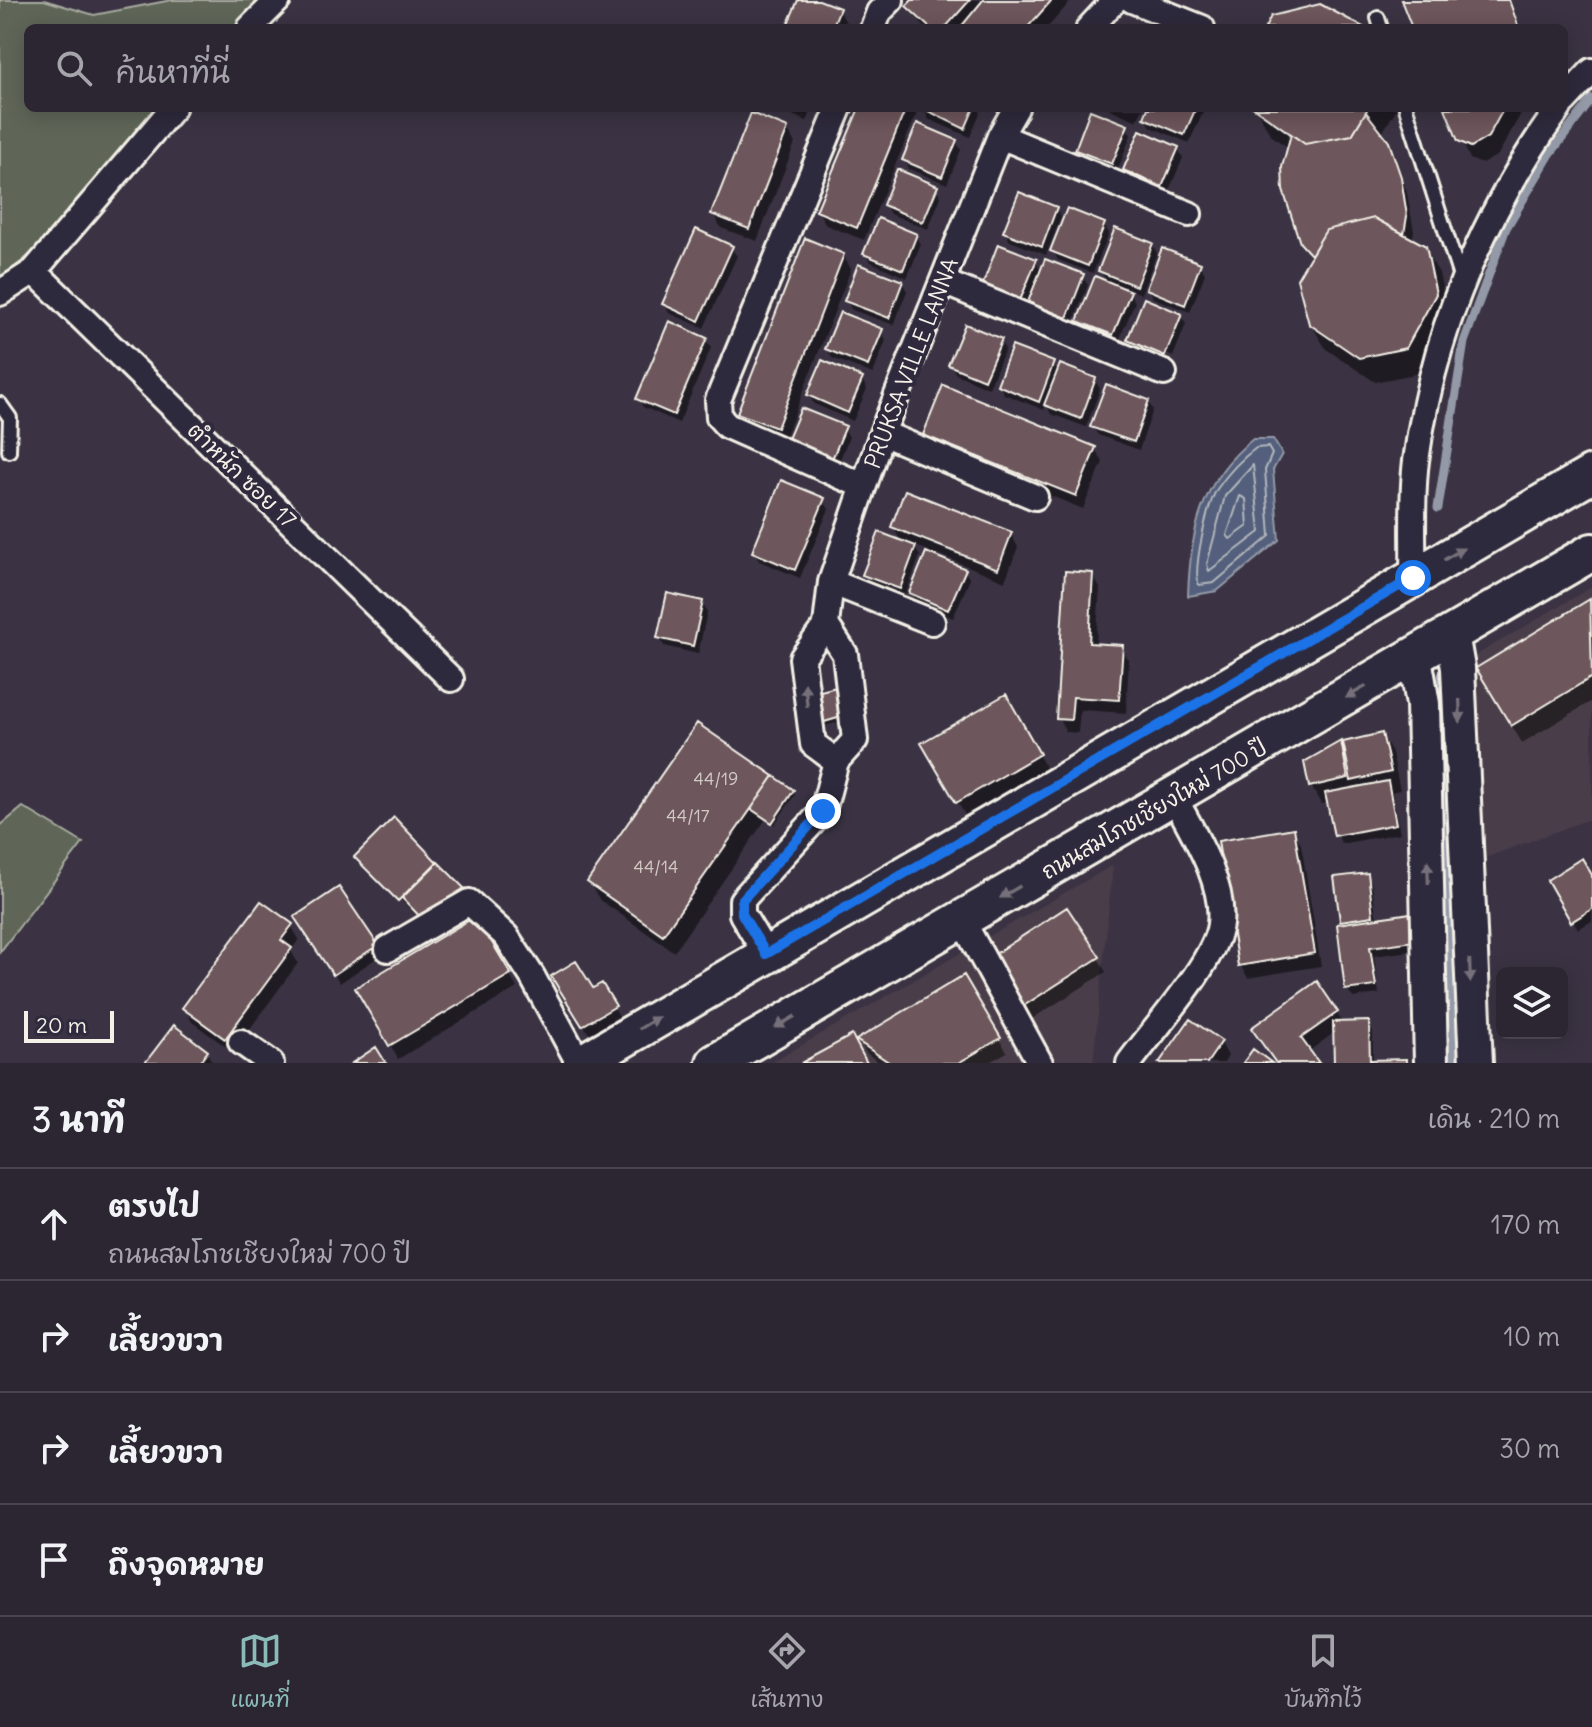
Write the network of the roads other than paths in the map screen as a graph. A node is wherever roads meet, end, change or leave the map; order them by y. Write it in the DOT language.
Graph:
graph roads {
  1 [pos="278,0"];
  2 [pos="891,0"];
  3 [pos="1115,0"];
  4 [pos="1132,0"];
  5 [pos="254,24"];
  6 [pos="874,24"];
  7 [pos="1093,24"];
  8 [pos="1192,24"];
  9 [pos="1592,71"];
  10 [pos="1568,97"];
  11 [pos="170,112"];
  12 [pos="837,112"];
  13 [pos="1014,112"];
  14 [pos="1407,112"];
  15 [pos="1556,112"];
  16 [pos="1000,136"];
  17 [pos="1189,214"];
  18 [pos="34,271"];
  19 [pos="1462,281"];
  20 [pos="943,282"];
  21 [pos="0,293"];
  22 [pos="1164,373"];
  23 [pos="0,404"];
  24 [pos="882,433"];
  25 [pos="9,451"];
  26 [pos="1592,474"];
  27 [pos="863,486"];
  28 [pos="1035,497"];
  29 [pos="1592,552"];
  30 [pos="1413,578"];
  31 [pos="831,582"];
  32 [pos="932,622"];
  33 [pos="826,625"];
  34 [pos="1452,634"];
  35 [pos="1415,658"];
  36 [pos="451,679"];
  37 [pos="836,761"];
  38 [pos="1174,797"];
  39 [pos="962,920"];
  40 [pos="388,949"];
  41 [pos="766,954"];
  42 [pos="241,1042"];
  43 [pos="737,1058"];
  44 [pos="271,1063"];
  45 [pos="581,1063"];
  46 [pos="1040,1063"];
  47 [pos="1129,1063"];
  48 [pos="1431,1063"];
  49 [pos="1476,1063"];
  1 -- 5 [label="street"];
  2 -- 6 [label="street"];
  3 -- 7 [label="street"];
  4 -- 8 [label="street"];
  9 -- 10 [label="street"];
  11 -- 18 [label="street"];
  12 -- 27 [label="street"];
  13 -- 16 [label="street, PRUKSA VILLE LANNA"];
  14 -- 19 [label="lane"];
  15 -- 19 [label="street"];
  16 -- 17 [label="street"];
  16 -- 20 [label="street, PRUKSA VILLE LANNA"];
  18 -- 21 [label="street"];
  18 -- 36 [label="street, ตำหนัก ซอย 17"];
  19 -- 30 [label="street"];
  20 -- 22 [label="street"];
  20 -- 24 [label="street, PRUKSA VILLE LANNA"];
  23 -- 25 [label="lane"];
  24 -- 27 [label="street, PRUKSA VILLE LANNA"];
  24 -- 28 [label="street"];
  30 -- 26 [label="main road, one-way"];
  27 -- 31 [label="street, PRUKSA VILLE LANNA"];
  29 -- 34 [label="main road, ถนนสมโภชเชียงใหม่ 700 ปี"];
  30 -- 41 [label="main road"];
  31 -- 32 [label="street"];
  31 -- 33 [label="street, PRUKSA VILLE LANNA"];
  33 -- 37 [label="street"];
  37 -- 33 [label="street, PRUKSA VILLE LANNA, one-way"];
  34 -- 35 [label="main road, ถนนสมโภชเชียงใหม่ 700 ปี"];
  34 -- 49 [label="street, one-way"];
  35 -- 38 [label="main road, ถนนสมโภชเชียงใหม่ 700 ปี, one-way"];
  48 -- 35 [label="street, one-way"];
  37 -- 41 [label="street"];
  38 -- 39 [label="main road, ถนนสมโภชเชียงใหม่ 700 ปี, one-way"];
  38 -- 47 [label="street"];
  39 -- 43 [label="main road, ถนนสมโภชเชียงใหม่ 700 ปี, one-way"];
  39 -- 46 [label="street"];
  40 -- 45 [label="street"];
  45 -- 41 [label="main road, one-way"];
  42 -- 44 [label="street"];
}
